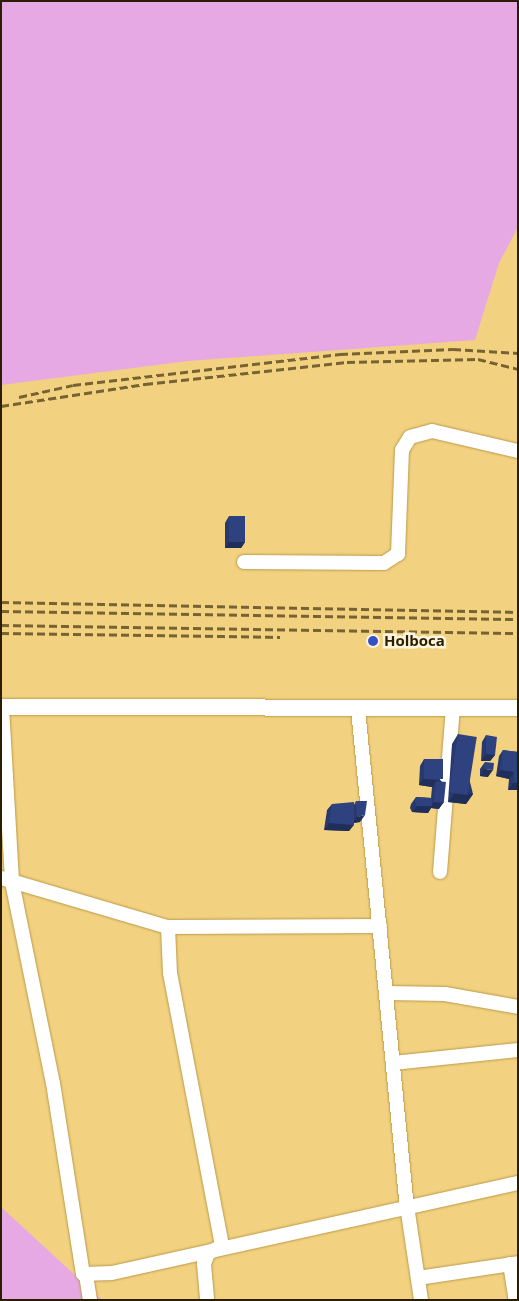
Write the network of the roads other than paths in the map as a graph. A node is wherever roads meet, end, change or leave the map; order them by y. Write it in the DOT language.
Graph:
graph roads {
  1 [pos="518,451"];
  2 [pos="244,562"];
  3 [pos="2,707"];
  4 [pos="453,708"];
  5 [pos="518,708"];
  6 [pos="358,709"];
  7 [pos="440,872"];
  8 [pos="6,880"];
  9 [pos="380,926"];
  10 [pos="168,927"];
  11 [pos="387,993"];
  12 [pos="518,1007"];
  13 [pos="518,1050"];
  14 [pos="393,1063"];
  15 [pos="518,1182"];
  16 [pos="406,1206"];
  17 [pos="222,1246"];
  18 [pos="514,1264"];
  19 [pos="86,1275"];
  20 [pos="418,1278"];
  21 [pos="207,1298"];
  22 [pos="90,1300"];
  23 [pos="421,1300"];
  24 [pos="516,1300"];
  1 -- 2 [label="street"];
  3 -- 6 [label="main road"];
  3 -- 8 [label="street"];
  4 -- 5 [label="main road"];
  4 -- 6 [label="main road"];
  4 -- 7 [label="street"];
  6 -- 9 [label="street"];
  8 -- 10 [label="street"];
  8 -- 19 [label="street"];
  9 -- 10 [label="street"];
  9 -- 11 [label="street"];
  10 -- 17 [label="street"];
  11 -- 12 [label="street"];
  11 -- 14 [label="street"];
  13 -- 14 [label="street"];
  14 -- 16 [label="street"];
  15 -- 16 [label="street"];
  16 -- 17 [label="street"];
  16 -- 20 [label="street"];
  17 -- 19 [label="street"];
  17 -- 21 [label="street"];
  18 -- 20 [label="street"];
  18 -- 24 [label="street"];
  19 -- 22 [label="street"];
  20 -- 23 [label="street"];
}
